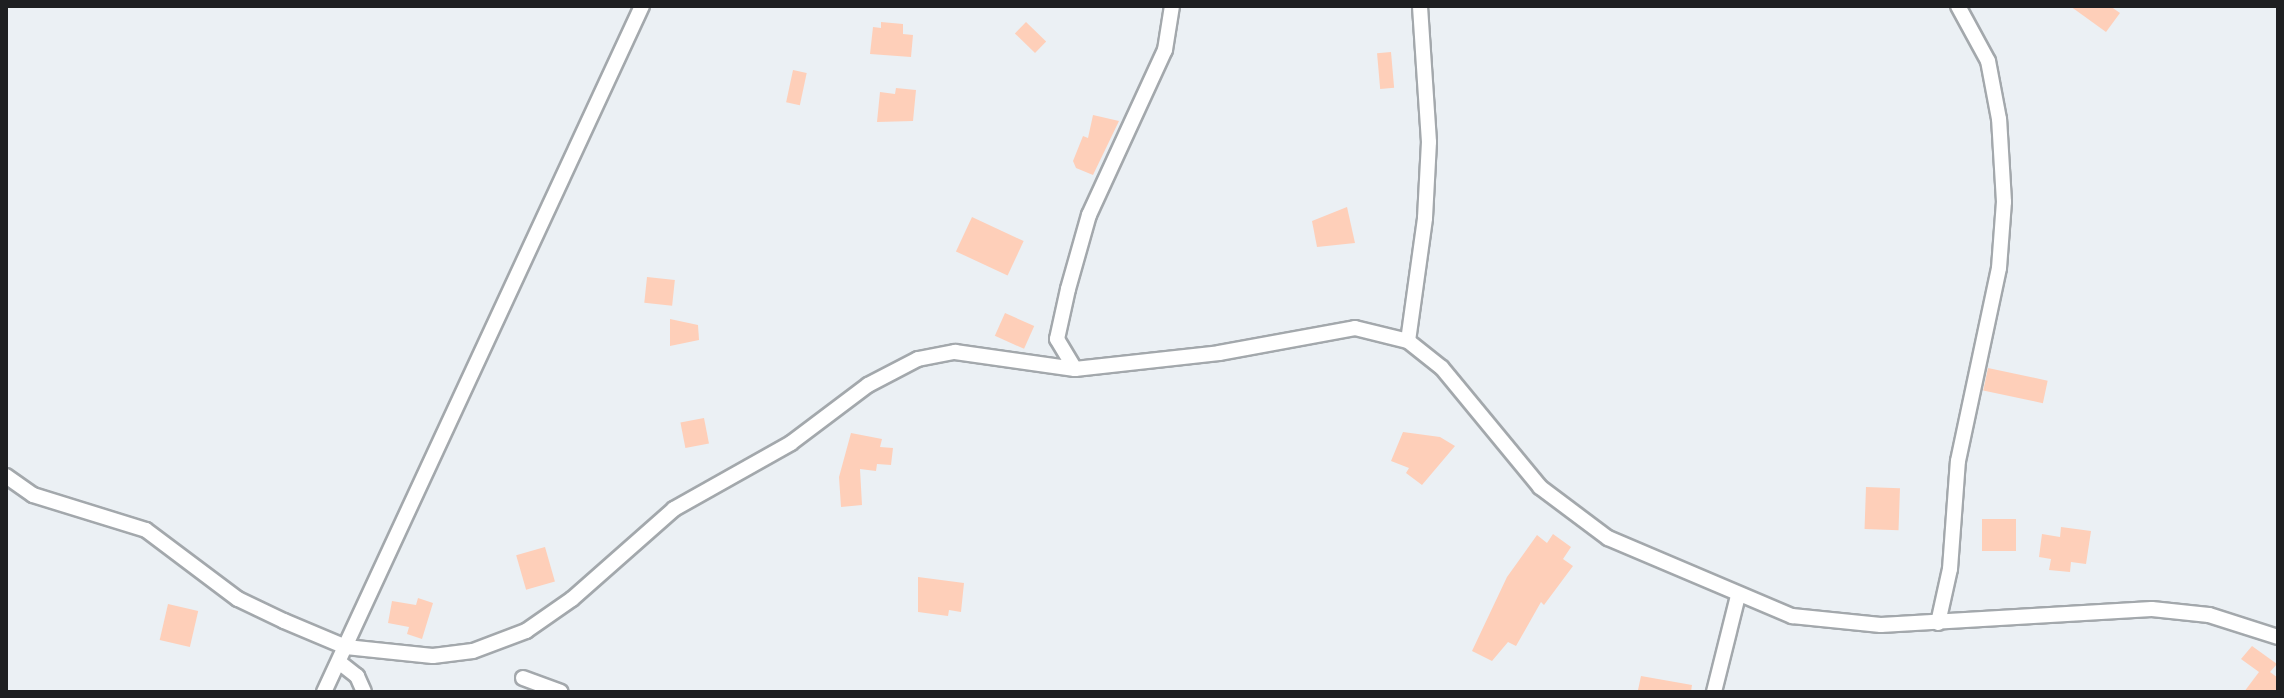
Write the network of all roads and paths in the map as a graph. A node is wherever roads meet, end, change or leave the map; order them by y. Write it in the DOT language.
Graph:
graph roads {
  1 [pos="642,6"];
  2 [pos="1172,6"];
  3 [pos="1420,6"];
  4 [pos="1958,6"];
  5 [pos="1408,341"];
  6 [pos="1075,369"];
  7 [pos="6,476"];
  8 [pos="1738,596"];
  9 [pos="1938,623"];
  10 [pos="2278,637"];
  11 [pos="346,647"];
  12 [pos="339,662"];
  13 [pos="523,678"];
  14 [pos="324,692"];
  15 [pos="364,692"];
  16 [pos="561,692"];
  17 [pos="1714,692"];
  1 -- 11 [label="street"];
  2 -- 6 [label="street"];
  3 -- 5 [label="street"];
  4 -- 9 [label="street"];
  5 -- 6 [label="street"];
  5 -- 8 [label="street"];
  6 -- 11 [label="street"];
  7 -- 11 [label="street"];
  8 -- 9 [label="street"];
  8 -- 17 [label="street"];
  9 -- 10 [label="street"];
  11 -- 12 [label="street"];
  12 -- 14 [label="street"];
  12 -- 15 [label="street"];
  13 -- 16 [label="street"];
}
